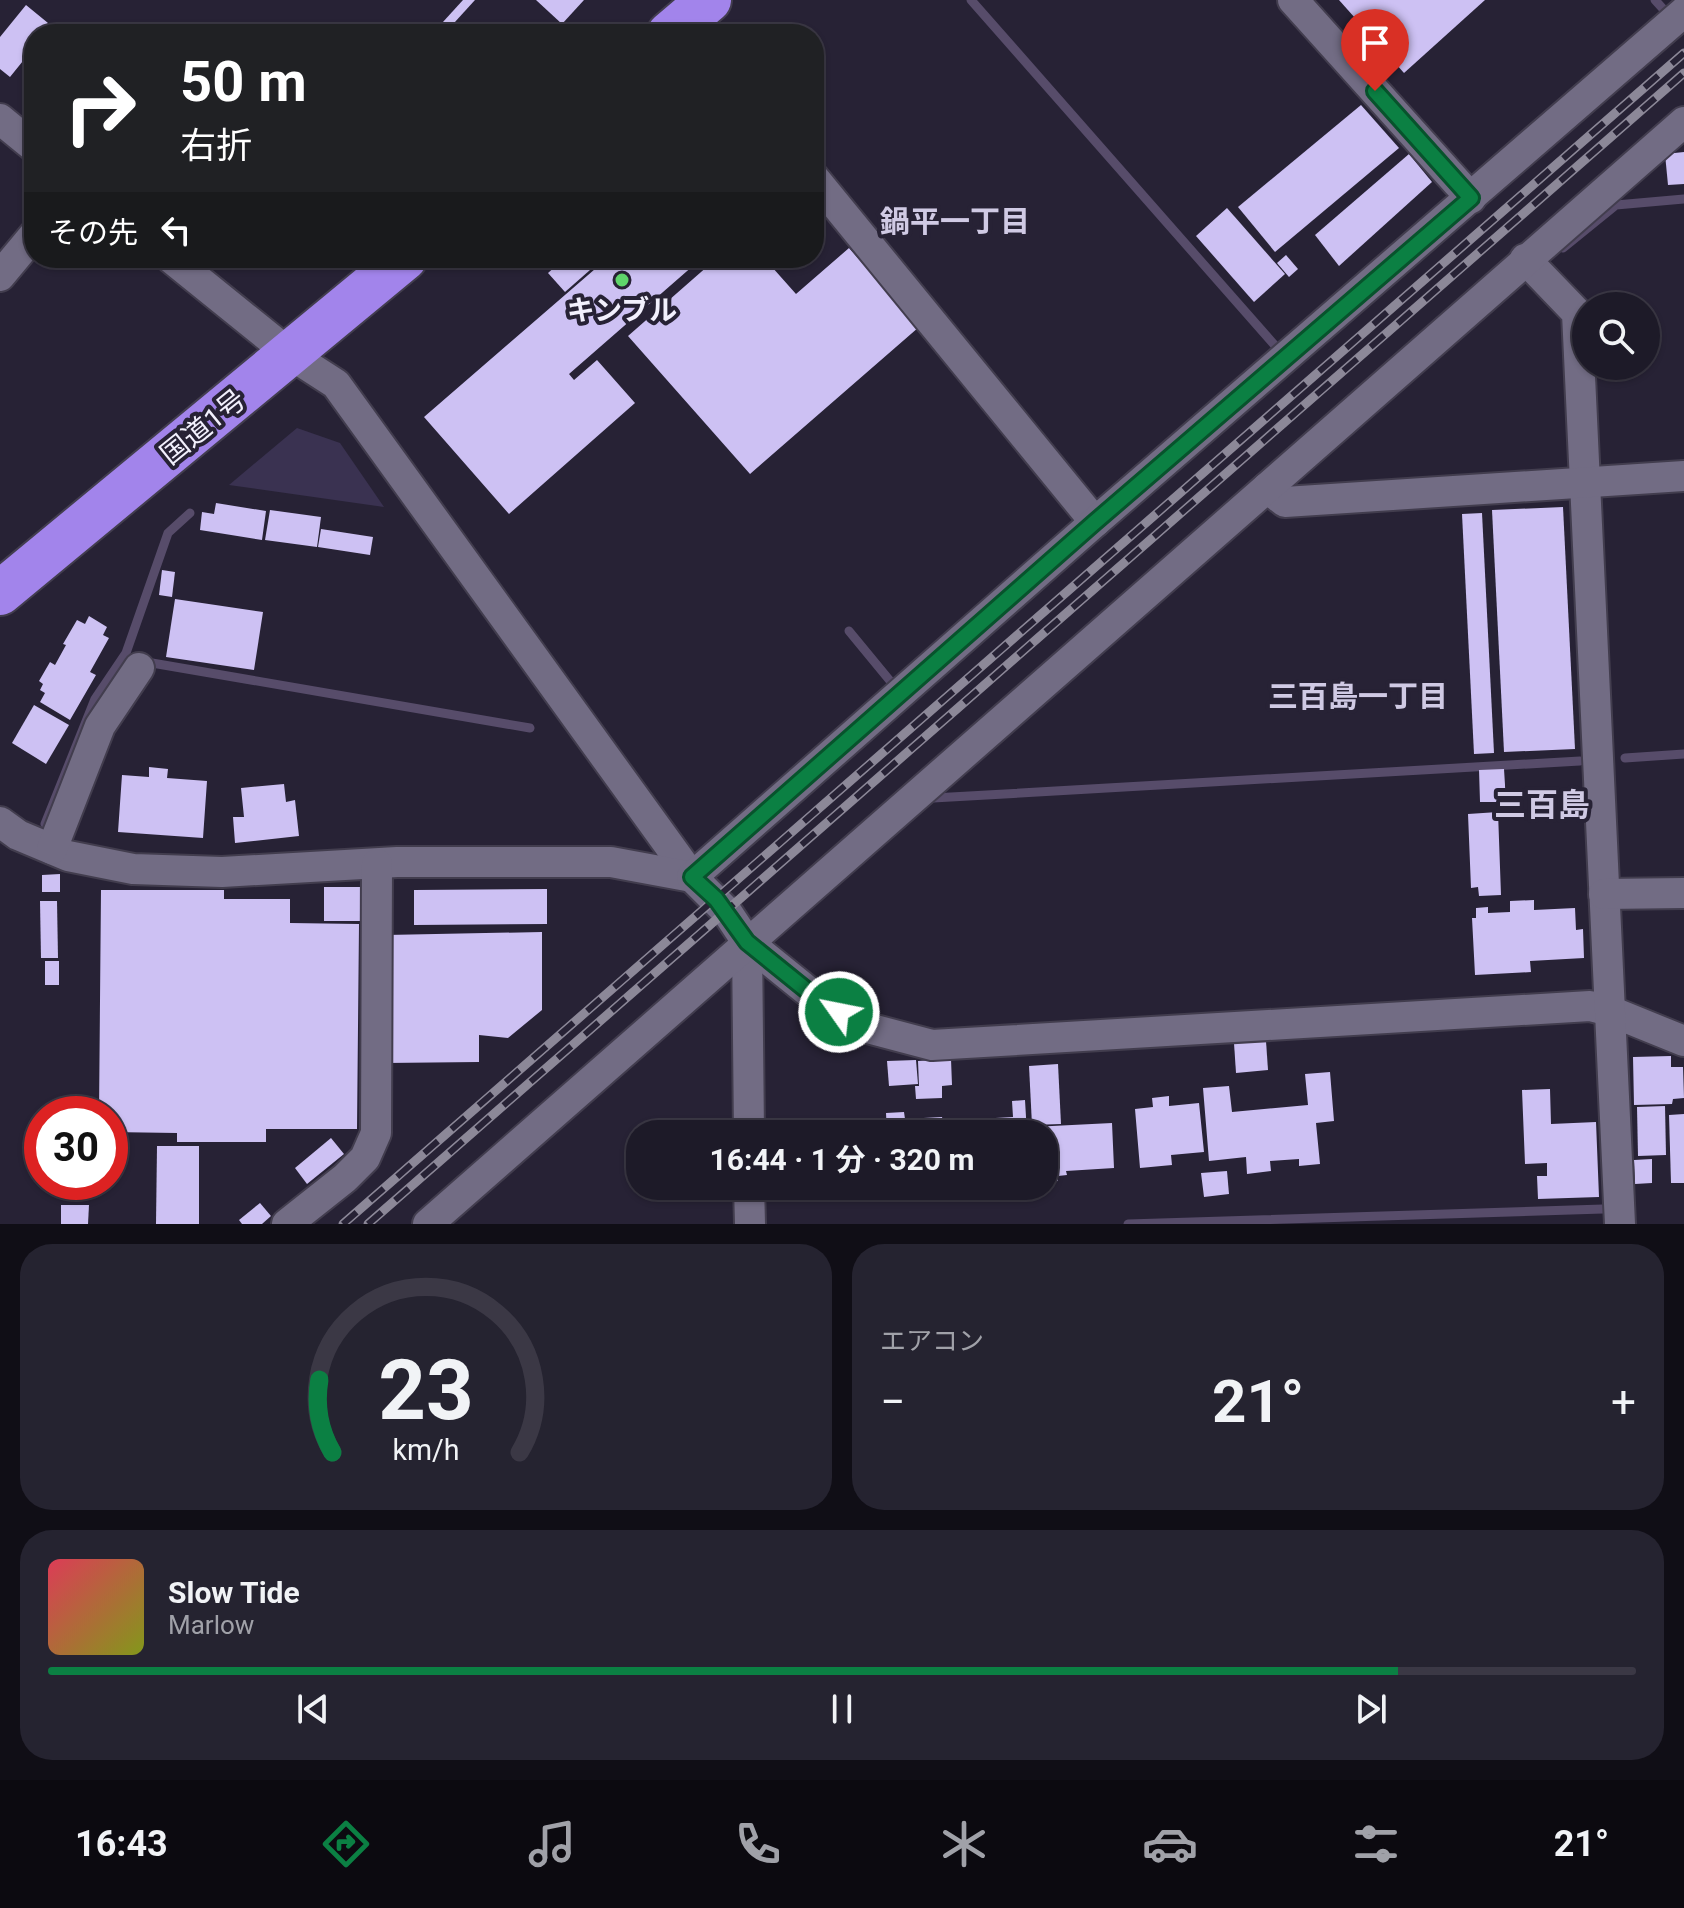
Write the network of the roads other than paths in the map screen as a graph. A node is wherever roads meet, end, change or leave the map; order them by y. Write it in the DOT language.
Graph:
graph roads {
  1 [pos="1293,0"];
  2 [pos="1684,12"];
  3 [pos="0,119"];
  4 [pos="1684,122"];
  5 [pos="24,139"];
  6 [pos="824,190"];
  7 [pos="1471,198"];
  8 [pos="24,247"];
  9 [pos="1525,259"];
  10 [pos="183,268"];
  11 [pos="393,268"];
  12 [pos="0,276"];
  13 [pos="291,355"];
  14 [pos="1684,476"];
  15 [pos="1584,483"];
  16 [pos="1267,488"];
  17 [pos="1095,522"];
  18 [pos="0,593"];
  19 [pos="139,668"];
  20 [pos="0,822"];
  21 [pos="52,849"];
  22 [pos="377,864"];
  23 [pos="692,877"];
  24 [pos="1684,893"];
  25 [pos="1604,894"];
  26 [pos="747,942"];
  27 [pos="1610,1011"];
  28 [pos="1684,1041"];
  29 [pos="749,1120"];
  30 [pos="749,1200"];
  31 [pos="287,1224"];
  32 [pos="428,1224"];
  33 [pos="750,1224"];
  34 [pos="1620,1224"];
  1 -- 7 [label="street"];
  2 -- 7 [label="street"];
  3 -- 5 [label="street"];
  4 -- 9 [label="street"];
  6 -- 17 [label="street"];
  7 -- 17 [label="street"];
  8 -- 12 [label="street"];
  9 -- 15 [label="street"];
  9 -- 16 [label="street"];
  10 -- 13 [label="street"];
  11 -- 13 [label="highway, 国道1号"];
  13 -- 18 [label="highway, 国道1号"];
  13 -- 23 [label="street"];
  14 -- 15 [label="street"];
  15 -- 16 [label="street"];
  15 -- 25 [label="street"];
  16 -- 26 [label="street"];
  17 -- 23 [label="street"];
  19 -- 21 [label="street"];
  20 -- 21 [label="street"];
  21 -- 22 [label="street"];
  22 -- 23 [label="street"];
  22 -- 31 [label="street"];
  23 -- 26 [label="street"];
  24 -- 25 [label="street"];
  25 -- 27 [label="street"];
  26 -- 27 [label="street"];
  26 -- 29 [label="street"];
  26 -- 32 [label="street"];
  27 -- 28 [label="street"];
  27 -- 34 [label="street"];
  30 -- 33 [label="street"];
}
